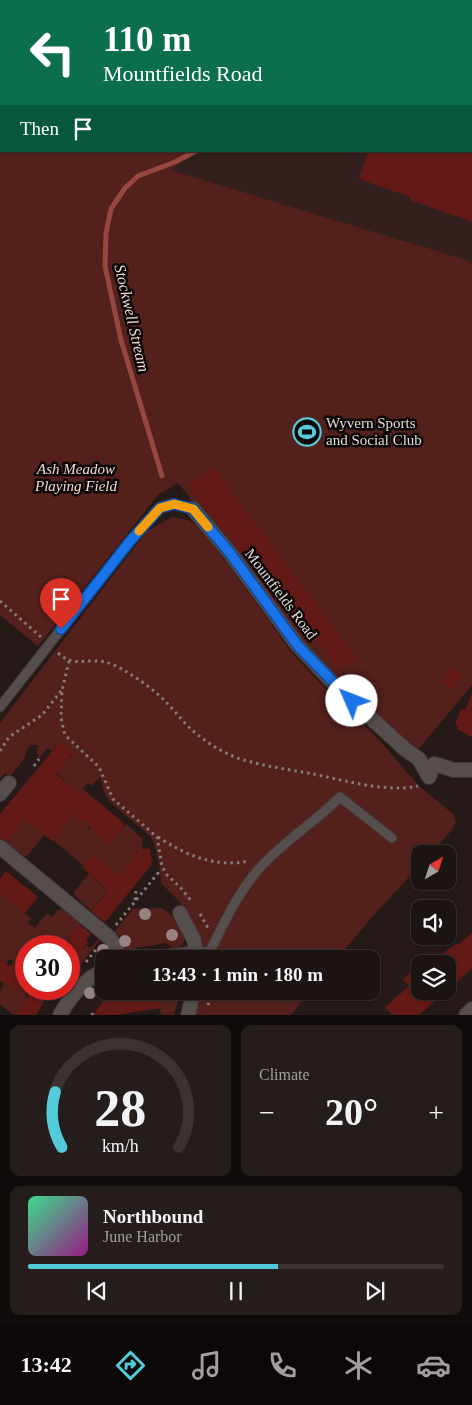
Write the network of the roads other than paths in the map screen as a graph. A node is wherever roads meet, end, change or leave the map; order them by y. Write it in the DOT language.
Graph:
graph roads {
  1 [pos="193,509"];
  2 [pos="0,707"];
  3 [pos="472,770"];
  4 [pos="392,838"];
  5 [pos="0,848"];
  6 [pos="180,913"];
  7 [pos="117,950"];
  8 [pos="196,950"];
  9 [pos="210,950"];
  10 [pos="95,976"];
  11 [pos="192,1000"];
  12 [pos="472,1009"];
  13 [pos="60,1015"];
  14 [pos="188,1015"];
  15 [pos="466,1015"];
  1 -- 2 [label="lane, Mountfields Road"];
  1 -- 3 [label="street, Mountfields Road"];
  4 -- 9 [label="lane"];
  5 -- 7 [label="street"];
  6 -- 8 [label="street"];
  10 -- 13 [label="street"];
  11 -- 14 [label="street"];
  12 -- 15 [label="street"];
}
